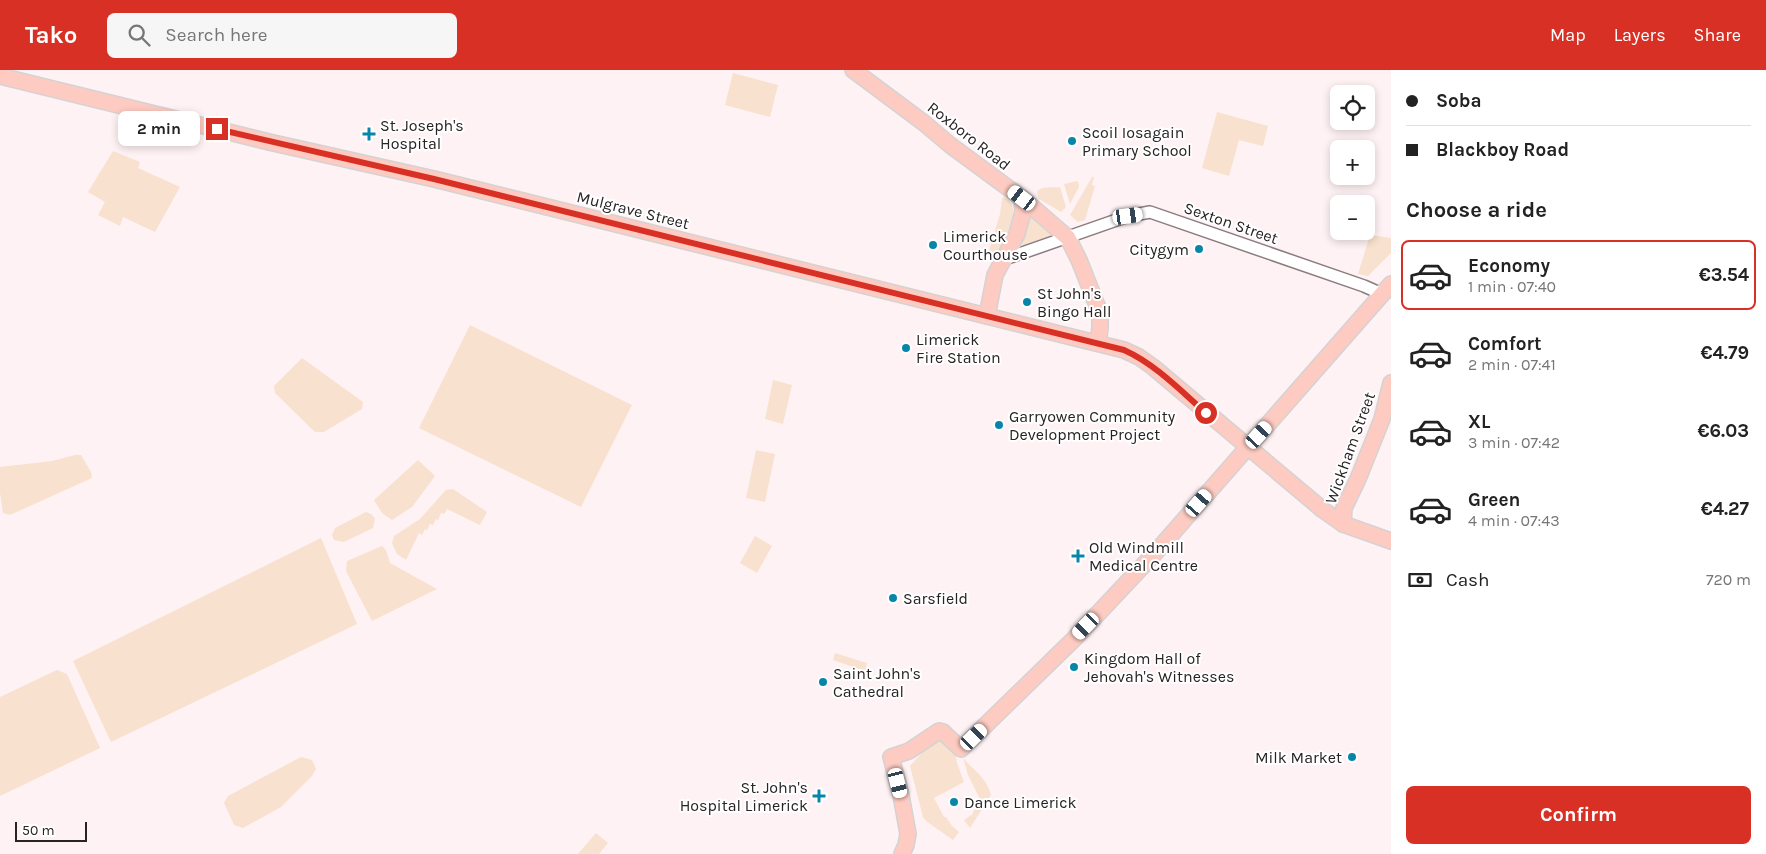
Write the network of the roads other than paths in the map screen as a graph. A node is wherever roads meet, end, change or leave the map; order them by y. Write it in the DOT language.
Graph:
graph roads {
  1 [pos="853,70"];
  2 [pos="0,76"];
  3 [pos="1022,198"];
  4 [pos="1068,238"];
  5 [pos="1005,259"];
  6 [pos="1388,290"];
  7 [pos="987,316"];
  8 [pos="1098,343"];
  9 [pos="1391,383"];
  10 [pos="1247,448"];
  11 [pos="1343,524"];
  12 [pos="1391,541"];
  13 [pos="902,854"];
  1 -- 3 [label="main road, Roxboro Road"];
  2 -- 7 [label="main road, Mulgrave Street"];
  3 -- 4 [label="main road, Roxboro Road"];
  3 -- 5 [label="main road"];
  4 -- 5 [label="street, Sexton Street"];
  4 -- 6 [label="street, Sexton Street"];
  4 -- 8 [label="main road, Roxboro Road"];
  5 -- 7 [label="main road"];
  6 -- 10 [label="main road"];
  7 -- 8 [label="main road, Mulgrave Street"];
  8 -- 10 [label="main road, Mulgrave Street"];
  9 -- 11 [label="main road, Wickham Street"];
  10 -- 11 [label="main road, Mulgrave Street"];
  10 -- 13 [label="main road"];
  11 -- 12 [label="main road, Mulgrave Street"];
}
